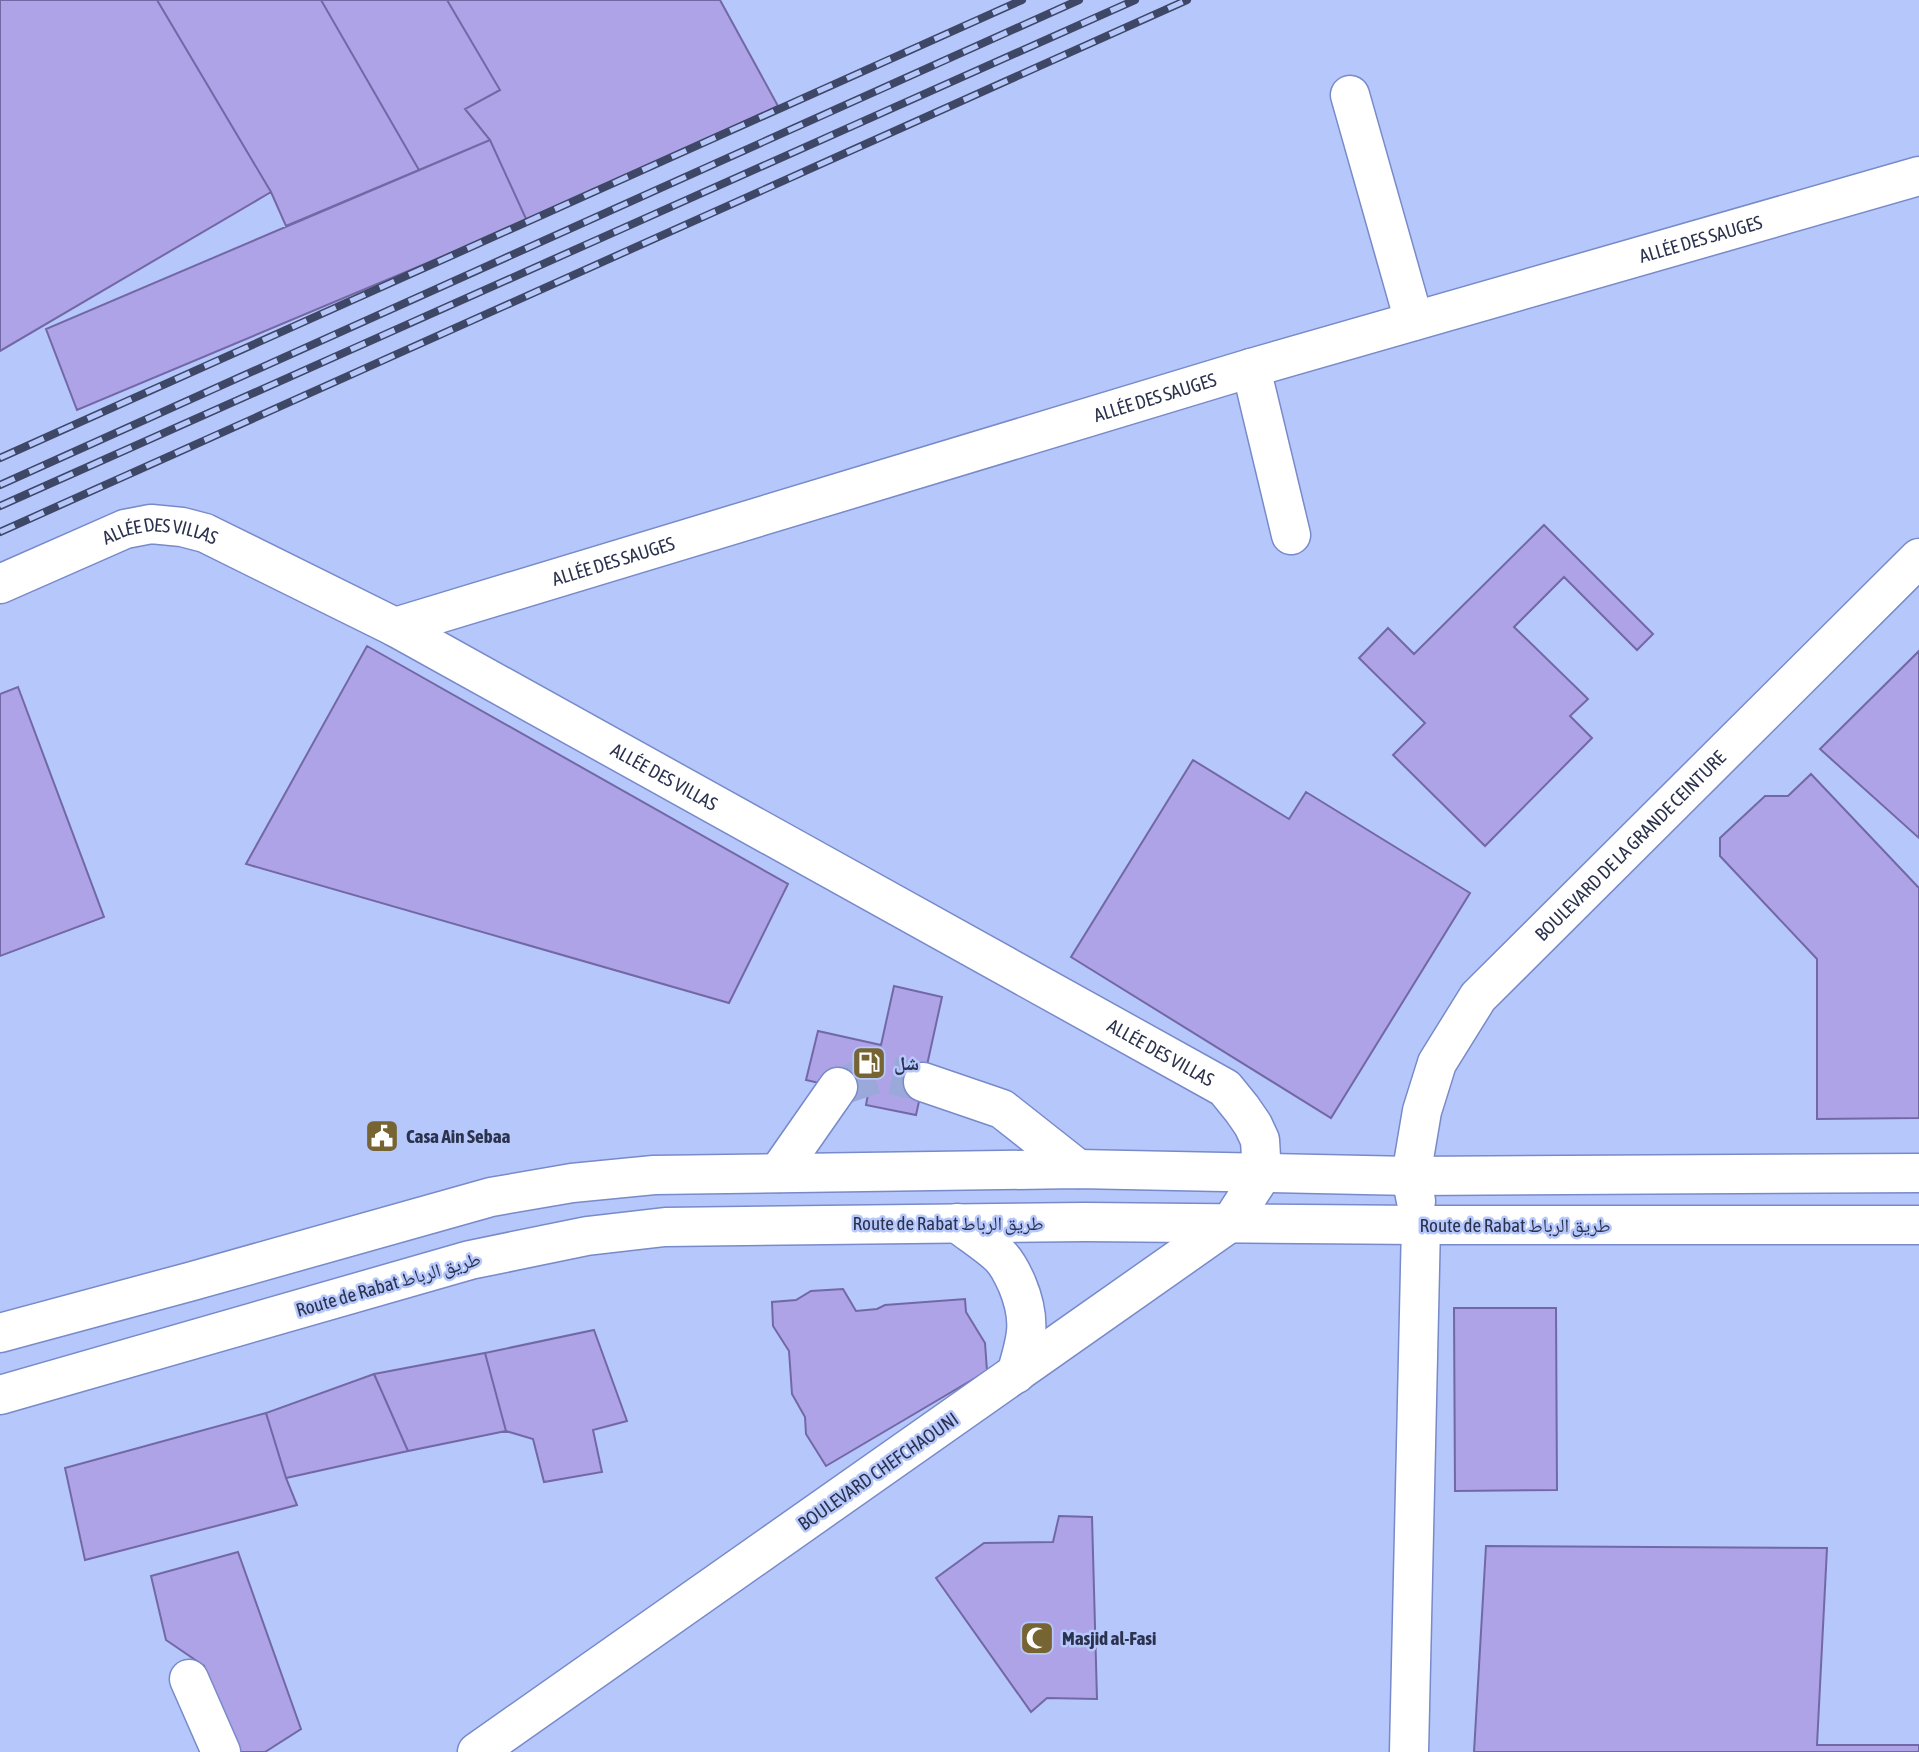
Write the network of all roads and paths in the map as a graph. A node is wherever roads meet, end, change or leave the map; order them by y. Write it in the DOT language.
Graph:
graph roads {
  1 [pos="1350,95"];
  2 [pos="1919,176"];
  3 [pos="1413,321"];
  4 [pos="1251,368"];
  5 [pos="1291,535"];
  6 [pos="1919,558"];
  7 [pos="0,584"];
  8 [pos="395,627"];
  9 [pos="923,1082"];
  10 [pos="838,1087"];
  11 [pos="1078,1169"];
  12 [pos="778,1172"];
  13 [pos="1919,1173"];
  14 [pos="1262,1174"];
  15 [pos="1411,1176"];
  16 [pos="1231,1222"];
  17 [pos="957,1223"];
  18 [pos="1422,1225"];
  19 [pos="1919,1225"];
  20 [pos="0,1333"];
  21 [pos="1016,1374"];
  22 [pos="0,1395"];
  23 [pos="189,1679"];
  24 [pos="221,1752"];
  25 [pos="477,1752"];
  26 [pos="1409,1752"];
  1 -- 3 [label="main road"];
  2 -- 3 [label="main road, ALLÉE DES SAUGES"];
  3 -- 4 [label="main road, ALLÉE DES SAUGES"];
  4 -- 5 [label="main road"];
  4 -- 8 [label="main road, ALLÉE DES SAUGES"];
  6 -- 15 [label="main road, BOULEVARD DE LA GRANDE CEINTURE"];
  7 -- 8 [label="main road, ALLÉE DES VILLAS"];
  8 -- 14 [label="main road, ALLÉE DES VILLAS"];
  9 -- 11 [label="main road"];
  10 -- 12 [label="main road"];
  11 -- 12 [label="main road"];
  11 -- 14 [label="main road"];
  12 -- 20 [label="main road"];
  13 -- 15 [label="main road"];
  14 -- 15 [label="main road"];
  14 -- 16 [label="main road, BOULEVARD CHEFCHAOUNI"];
  15 -- 18 [label="main road"];
  16 -- 17 [label="main road, Route de Rabat طريق الرباط"];
  16 -- 18 [label="main road, Route de Rabat طريق الرباط"];
  16 -- 21 [label="main road, BOULEVARD CHEFCHAOUNI"];
  17 -- 21 [label="main road"];
  17 -- 22 [label="main road, Route de Rabat طريق الرباط"];
  18 -- 19 [label="main road, Route de Rabat طريق الرباط"];
  18 -- 26 [label="main road"];
  21 -- 25 [label="main road, BOULEVARD CHEFCHAOUNI"];
  23 -- 24 [label="main road"];
}
